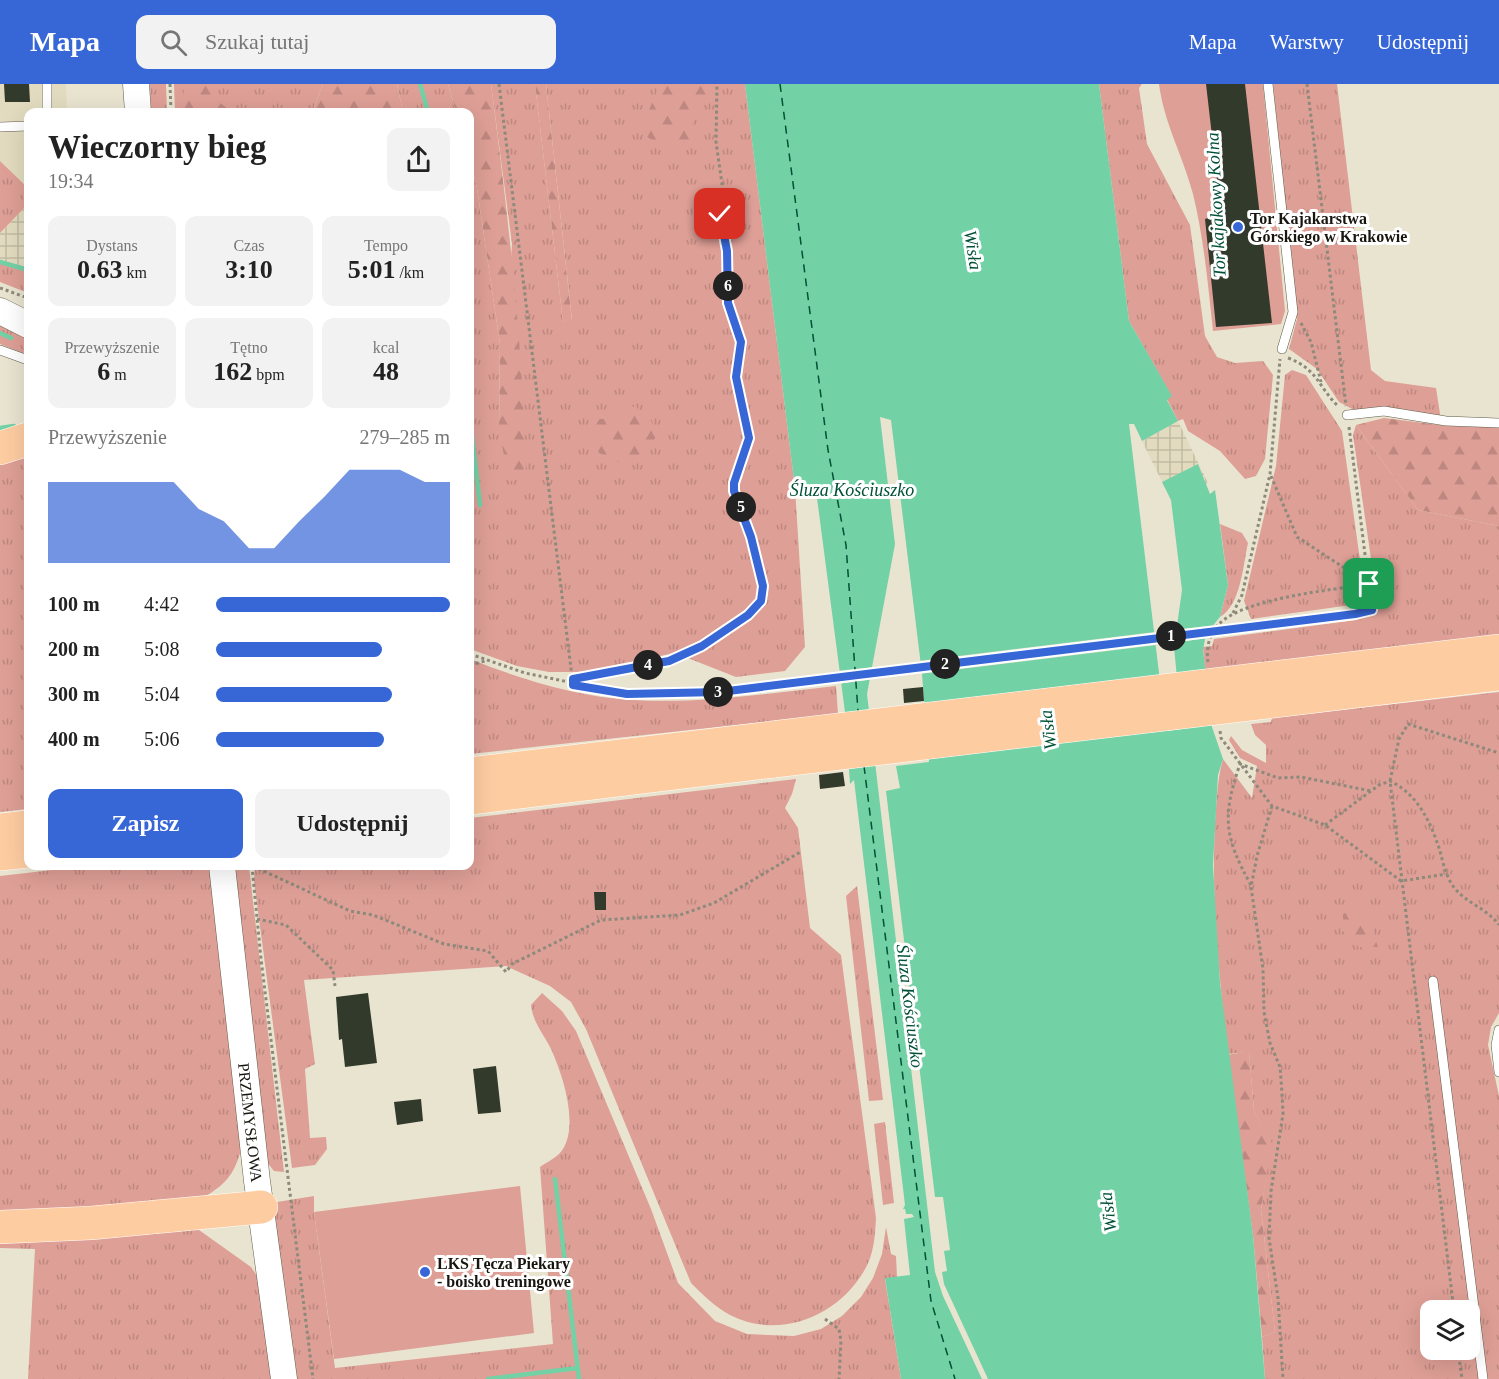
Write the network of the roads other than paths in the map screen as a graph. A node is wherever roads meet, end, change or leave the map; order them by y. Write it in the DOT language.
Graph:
graph roads {
  1 [pos="47,84"];
  2 [pos="136,84"];
  3 [pos="1268,84"];
  4 [pos="47,108"];
  5 [pos="138,108"];
  6 [pos="24,126"];
  7 [pos="0,128"];
  8 [pos="0,311"];
  9 [pos="24,323"];
  10 [pos="1282,349"];
  11 [pos="0,350"];
  12 [pos="24,359"];
  13 [pos="1347,415"];
  14 [pos="1499,423"];
  15 [pos="24,441"];
  16 [pos="0,450"];
  17 [pos="24,453"];
  18 [pos="1499,651"];
  19 [pos="1499,674"];
  20 [pos="1264,690"];
  21 [pos="773,750"];
  22 [pos="474,774"];
  23 [pos="474,797"];
  24 [pos="24,827"];
  25 [pos="0,830"];
  26 [pos="24,851"];
  27 [pos="0,854"];
  28 [pos="222,870"];
  29 [pos="1433,981"];
  30 [pos="1499,1030"];
  31 [pos="1499,1072"];
  32 [pos="261,1207"];
  33 [pos="0,1227"];
  34 [pos="284,1379"];
  35 [pos="1483,1379"];
  1 -- 4 [label="lane"];
  2 -- 5 [label="main road"];
  3 -- 10 [label="lane"];
  6 -- 7 [label="lane"];
  8 -- 9 [label="main road"];
  11 -- 12 [label="lane"];
  13 -- 14 [label="lane"];
  15 -- 16 [label="highway"];
  16 -- 17 [label="highway"];
  18 -- 20 [label="highway"];
  19 -- 20 [label="highway"];
  20 -- 21 [label="highway, bridge"];
  21 -- 22 [label="highway"];
  21 -- 23 [label="highway"];
  24 -- 25 [label="highway"];
  26 -- 27 [label="highway"];
  28 -- 32 [label="main road, PRZEMYSŁOWA"];
  29 -- 35 [label="lane"];
  30 -- 31 [label="lane"];
  32 -- 33 [label="highway"];
  32 -- 34 [label="main road, PRZEMYSŁOWA"];
}
